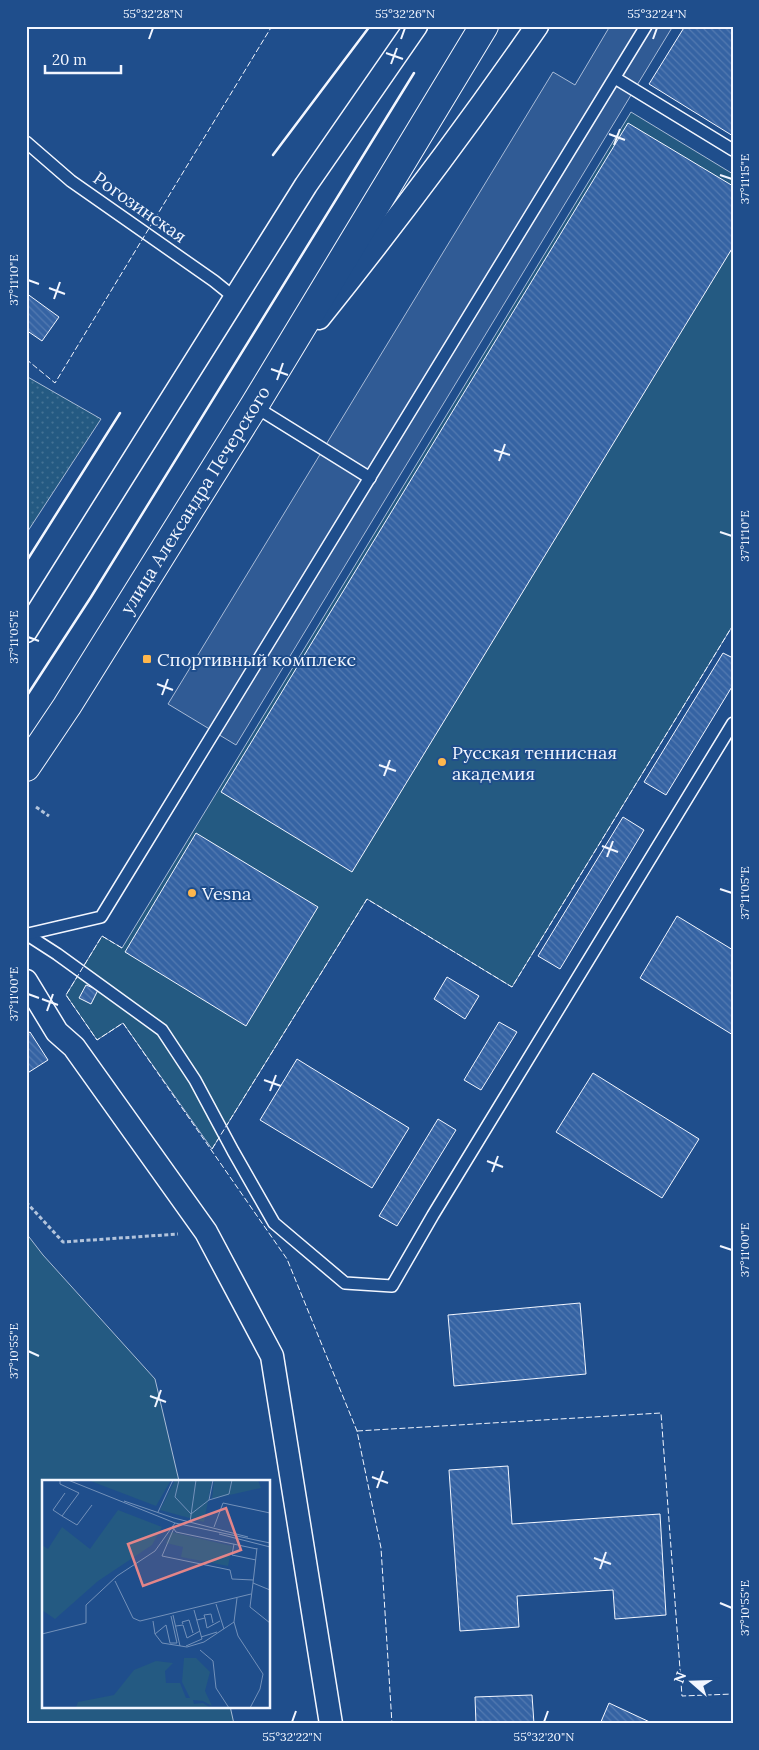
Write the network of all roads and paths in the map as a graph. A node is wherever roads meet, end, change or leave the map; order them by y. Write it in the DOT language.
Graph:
graph roads {
  1 [pos="416,26"];
  2 [pos="484,26"];
  3 [pos="537,26"];
  4 [pos="646,26"];
  5 [pos="615,78"];
  6 [pos="26,142"];
  7 [pos="733,150"];
  8 [pos="236,298"];
  9 [pos="273,375"];
  10 [pos="254,406"];
  11 [pos="370,478"];
  12 [pos="26,631"];
  13 [pos="733,723"];
  14 [pos="26,767"];
  15 [pos="36,807"];
  16 [pos="49,816"];
  17 [pos="27,934"];
  18 [pos="26,981"];
  19 [pos="26,1202"];
  20 [pos="206,1232"];
  21 [pos="331,1724"];
  1 -- 8 [label="street"];
  2 -- 9 [label="main road, улица Александра Печерского"];
  3 -- 9 [label="street"];
  4 -- 5 [label="lane"];
  5 -- 7 [label="lane"];
  5 -- 11 [label="lane"];
  6 -- 8 [label="lane, Рогозинская"];
  8 -- 12 [label="street"];
  9 -- 10 [label="main road, улица Александра Печерского"];
  10 -- 11 [label="lane"];
  10 -- 14 [label="main road, улица Александра Печерского"];
  11 -- 17 [label="lane"];
  13 -- 17 [label="lane"];
  15 -- 16 [label="path"];
  18 -- 20 [label="street"];
  19 -- 20 [label="path"];
  20 -- 21 [label="street"];
}
